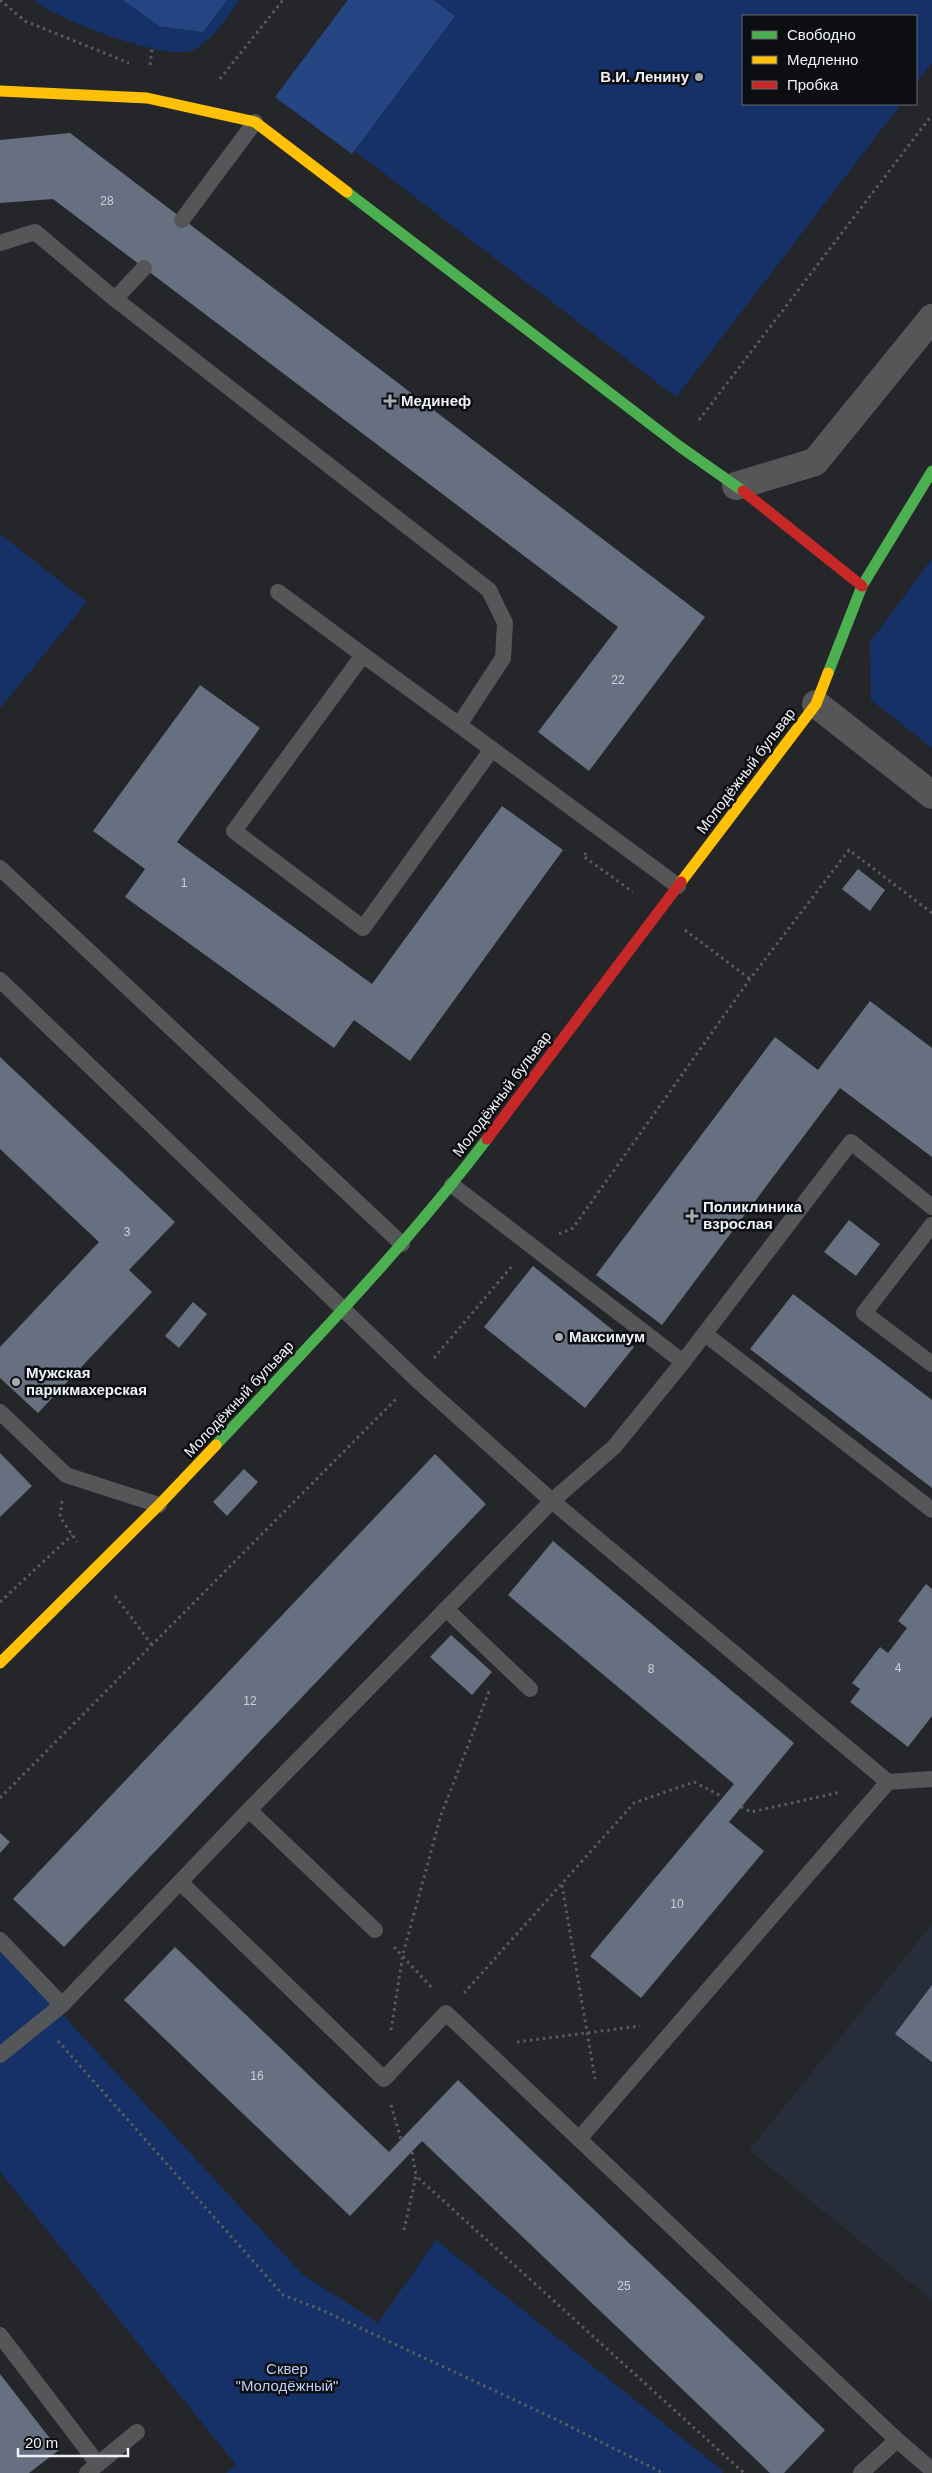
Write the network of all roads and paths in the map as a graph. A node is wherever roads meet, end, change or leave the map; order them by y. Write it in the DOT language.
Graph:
graph roads {
  1 [pos="0,0"];
  2 [pos="283,0"];
  3 [pos="132,64"];
  4 [pos="213,78"];
  5 [pos="0,91"];
  6 [pos="932,115"];
  7 [pos="255,122"];
  8 [pos="182,220"];
  9 [pos="0,243"];
  10 [pos="144,268"];
  11 [pos="116,299"];
  12 [pos="932,318"];
  13 [pos="679,446"];
  14 [pos="932,471"];
  15 [pos="736,486"];
  16 [pos="862,586"];
  17 [pos="278,592"];
  18 [pos="363,655"];
  19 [pos="816,704"];
  20 [pos="459,725"];
  21 [pos="492,749"];
  22 [pos="932,795"];
  23 [pos="0,868"];
  24 [pos="678,886"];
  25 [pos="932,913"];
  26 [pos="0,980"];
  27 [pos="452,1185"];
  28 [pos="932,1207"];
  29 [pos="932,1225"];
  30 [pos="402,1244"];
  31 [pos="530,1245"];
  32 [pos="345,1308"];
  33 [pos="705,1334"];
  34 [pos="683,1362"];
  35 [pos="932,1364"];
  36 [pos="416,1379"];
  37 [pos="0,1412"];
  38 [pos="552,1501"];
  39 [pos="159,1505"];
  40 [pos="932,1510"];
  41 [pos="72,1535"];
  42 [pos="0,1602"];
  43 [pos="446,1609"];
  44 [pos="500,1660"];
  45 [pos="0,1663"];
  46 [pos="530,1689"];
  47 [pos="932,1779"];
  48 [pos="888,1782"];
  49 [pos="723,1797"];
  50 [pos="0,1798"];
  51 [pos="741,1807"];
  52 [pos="249,1810"];
  53 [pos="181,1883"];
  54 [pos="562,1885"];
  55 [pos="375,1930"];
  56 [pos="0,1940"];
  57 [pos="403,1954"];
  58 [pos="62,2006"];
  59 [pos="446,2014"];
  60 [pos="680,2021"];
  61 [pos="42,2022"];
  62 [pos="587,2033"];
  63 [pos="481,2047"];
  64 [pos="0,2055"];
  65 [pos="384,2079"];
  66 [pos="601,2114"];
  67 [pos="579,2138"];
  68 [pos="401,2140"];
  69 [pos="412,2152"];
  70 [pos="416,2176"];
  71 [pos="404,2230"];
  72 [pos="0,2335"];
  73 [pos="136,2432"];
  74 [pos="897,2440"];
  75 [pos="92,2469"];
  76 [pos="932,2470"];
  77 [pos="663,2473"];
  78 [pos="744,2473"];
  79 [pos="861,2473"];
  1 -- 3 [label="path"];
  2 -- 4 [label="path"];
  5 -- 7 [label="street"];
  6 -- 13 [label="path"];
  7 -- 8 [label="lane"];
  7 -- 13 [label="street"];
  9 -- 11 [label="lane"];
  10 -- 11 [label="lane"];
  11 -- 20 [label="lane"];
  12 -- 15 [label="street"];
  13 -- 15 [label="street"];
  14 -- 16 [label="street, Молодёжный бульвар"];
  15 -- 16 [label="street"];
  16 -- 19 [label="street, Молодёжный бульвар"];
  17 -- 18 [label="lane"];
  18 -- 20 [label="lane"];
  18 -- 21 [label="lane"];
  19 -- 22 [label="street"];
  19 -- 24 [label="street, Молодёжный бульвар"];
  20 -- 21 [label="lane"];
  21 -- 24 [label="lane"];
  23 -- 30 [label="lane"];
  24 -- 27 [label="street, Молодёжный бульвар"];
  25 -- 31 [label="path"];
  26 -- 32 [label="lane"];
  27 -- 30 [label="street, Молодёжный бульвар"];
  27 -- 31 [label="lane"];
  28 -- 33 [label="lane"];
  29 -- 35 [label="lane"];
  30 -- 32 [label="street, Молодёжный бульвар"];
  31 -- 34 [label="lane"];
  31 -- 36 [label="path"];
  32 -- 36 [label="lane"];
  32 -- 39 [label="street, Молодёжный бульвар"];
  33 -- 34 [label="lane"];
  33 -- 40 [label="lane"];
  34 -- 38 [label="lane"];
  36 -- 38 [label="lane"];
  36 -- 50 [label="path"];
  37 -- 39 [label="lane"];
  38 -- 43 [label="lane"];
  38 -- 48 [label="lane"];
  39 -- 45 [label="street, Молодёжный бульвар"];
  41 -- 42 [label="path"];
  43 -- 44 [label="lane"];
  43 -- 52 [label="lane"];
  44 -- 46 [label="lane"];
  44 -- 57 [label="path"];
  47 -- 48 [label="lane"];
  48 -- 51 [label="path"];
  48 -- 60 [label="lane"];
  49 -- 54 [label="path"];
  52 -- 53 [label="lane"];
  52 -- 55 [label="lane"];
  53 -- 58 [label="lane"];
  53 -- 65 [label="lane"];
  54 -- 59 [label="path"];
  54 -- 62 [label="path"];
  55 -- 57 [label="path"];
  56 -- 58 [label="lane"];
  57 -- 59 [label="path"];
  57 -- 65 [label="path"];
  58 -- 61 [label="lane"];
  59 -- 63 [label="lane"];
  59 -- 65 [label="lane"];
  60 -- 62 [label="path"];
  60 -- 66 [label="lane"];
  61 -- 64 [label="lane"];
  61 -- 77 [label="path"];
  62 -- 63 [label="path"];
  62 -- 66 [label="path"];
  63 -- 67 [label="lane"];
  65 -- 68 [label="path"];
  66 -- 67 [label="lane"];
  67 -- 74 [label="lane"];
  69 -- 70 [label="path"];
  70 -- 71 [label="path"];
  70 -- 78 [label="path"];
  72 -- 75 [label="lane"];
  73 -- 75 [label="lane"];
  74 -- 76 [label="lane"];
  74 -- 79 [label="lane"];
}
